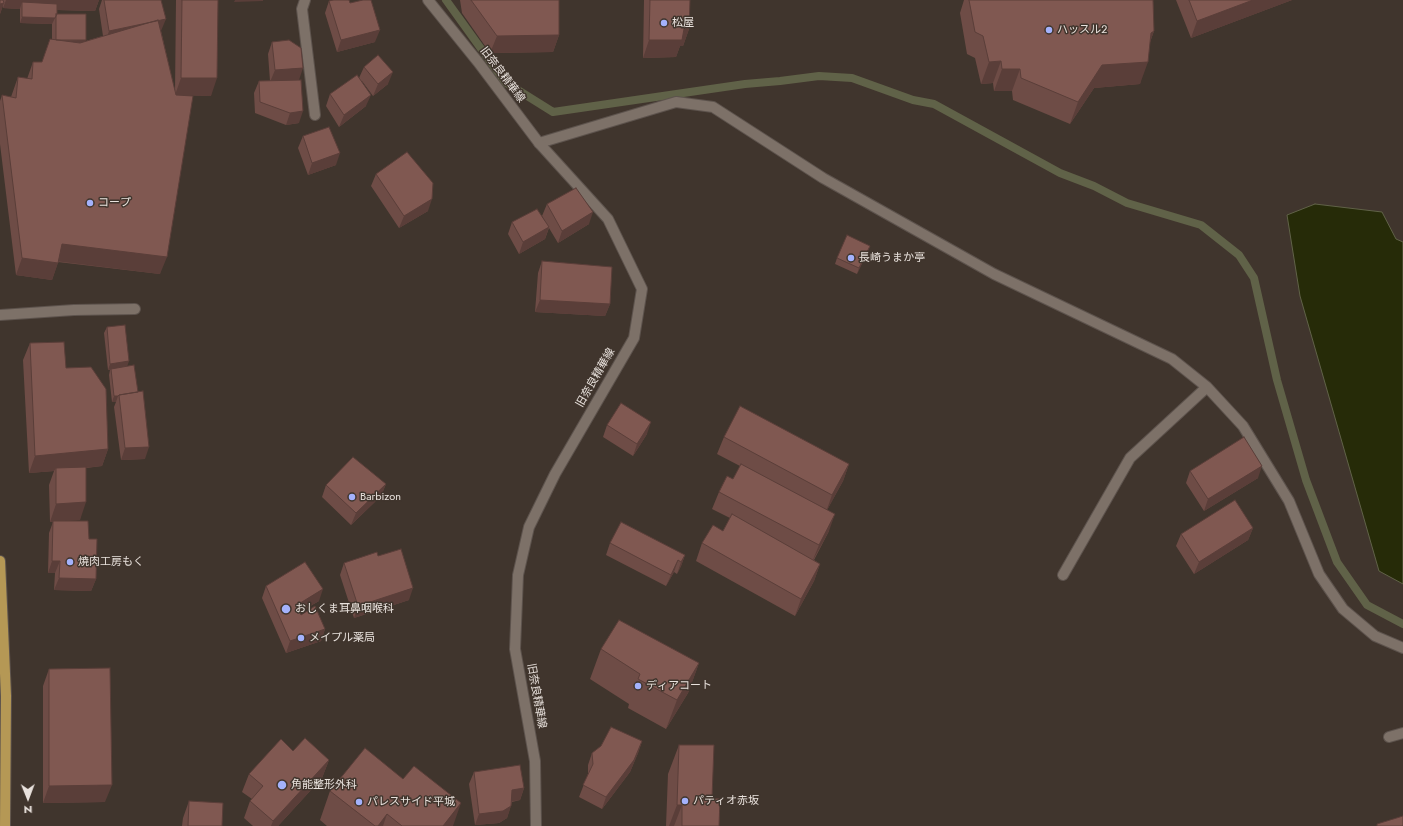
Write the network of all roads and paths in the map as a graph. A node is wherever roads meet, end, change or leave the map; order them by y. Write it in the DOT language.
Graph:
graph roads {
  1 [pos="304,0"];
  2 [pos="428,0"];
  3 [pos="315,114"];
  4 [pos="539,143"];
  5 [pos="135,309"];
  6 [pos="0,314"];
  7 [pos="1208,387"];
  8 [pos="0,561"];
  9 [pos="1063,575"];
  10 [pos="1403,648"];
  11 [pos="1403,733"];
  12 [pos="1389,737"];
  13 [pos="5,826"];
  14 [pos="536,826"];
  1 -- 3 [label="street"];
  2 -- 4 [label="street, 旧奈良精華線"];
  4 -- 7 [label="street"];
  4 -- 14 [label="street, 旧奈良精華線"];
  5 -- 6 [label="street"];
  7 -- 9 [label="street"];
  7 -- 10 [label="street"];
  8 -- 13 [label="main road"];
  11 -- 12 [label="street"];
}
